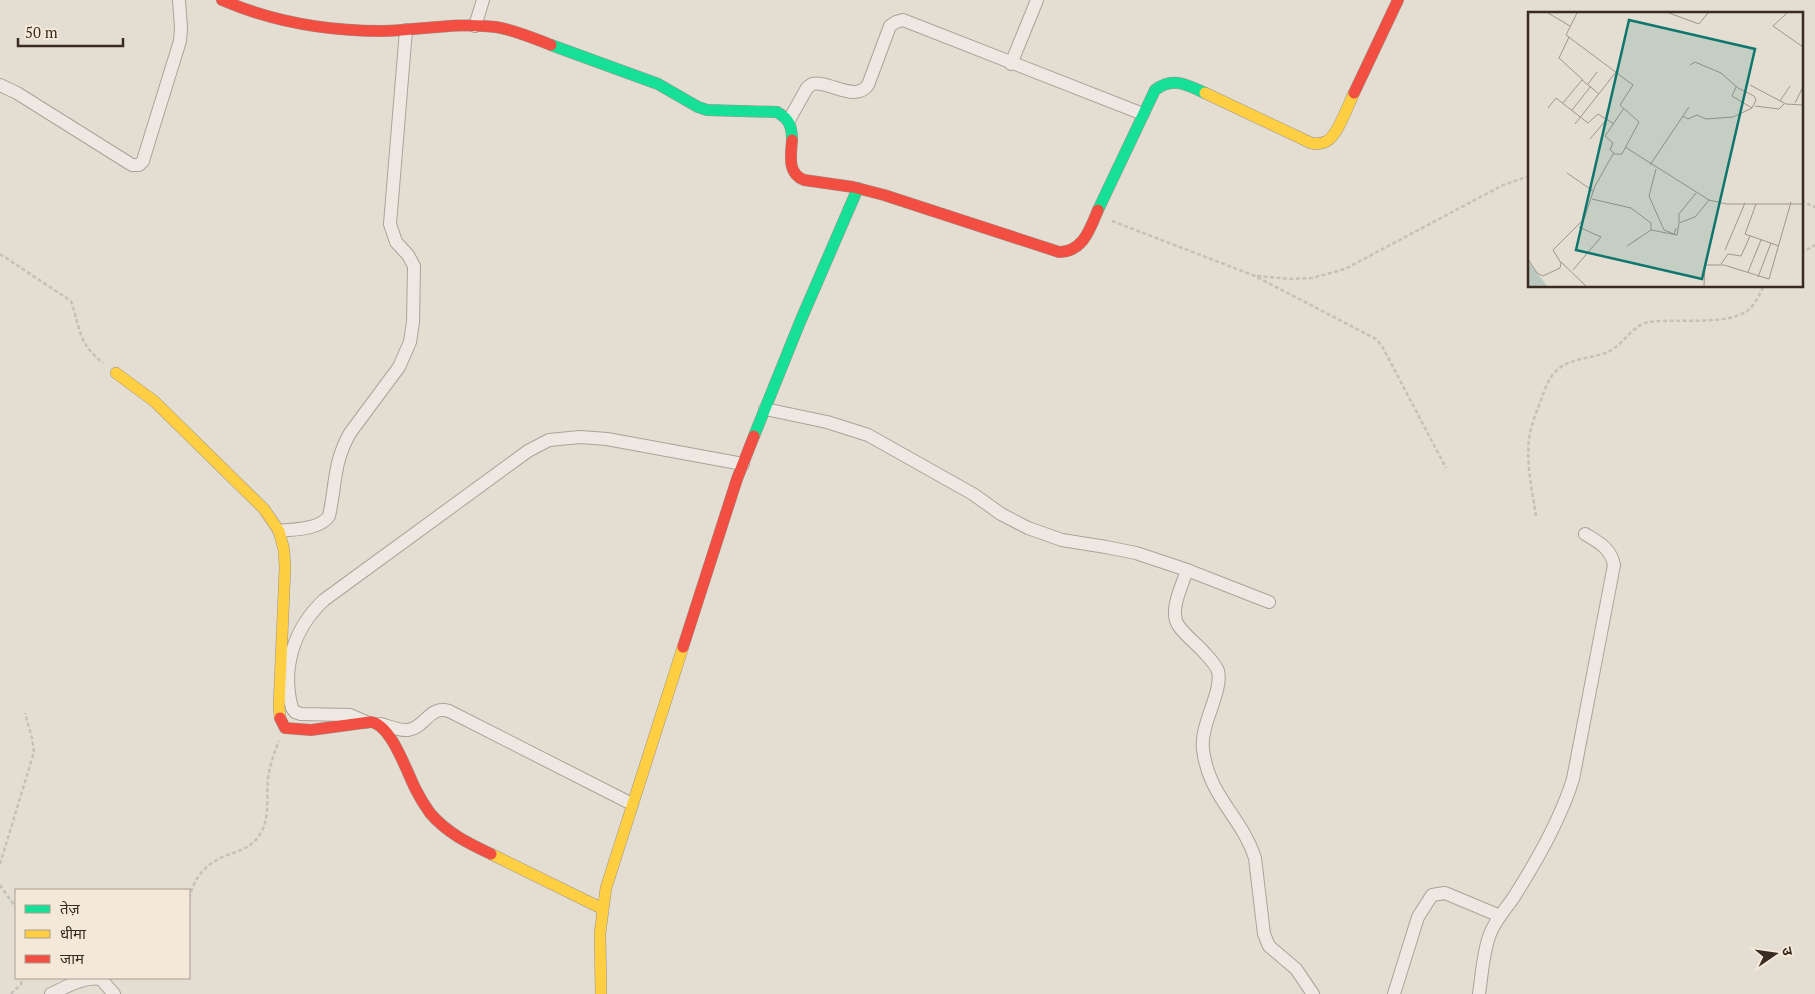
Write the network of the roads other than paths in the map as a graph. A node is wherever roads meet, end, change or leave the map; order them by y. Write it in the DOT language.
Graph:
graph roads {
  1 [pos="179,0"];
  2 [pos="222,0"];
  3 [pos="483,0"];
  4 [pos="1398,0"];
  5 [pos="1034,1"];
  6 [pos="475,26"];
  7 [pos="406,30"];
  8 [pos="1012,64"];
  9 [pos="0,85"];
  10 [pos="1143,114"];
  11 [pos="789,120"];
  12 [pos="858,188"];
  13 [pos="116,373"];
  14 [pos="765,409"];
  15 [pos="743,464"];
  16 [pos="279,532"];
  17 [pos="1585,534"];
  18 [pos="1187,570"];
  19 [pos="1269,602"];
  20 [pos="371,722"];
  21 [pos="632,804"];
  22 [pos="601,908"];
  23 [pos="1500,916"];
  24 [pos="90,979"];
  25 [pos="101,979"];
  26 [pos="51,994"];
  27 [pos="114,994"];
  28 [pos="601,994"];
  29 [pos="1313,994"];
  30 [pos="1394,994"];
  31 [pos="1479,994"];
  1 -- 9 [label="street"];
  2 -- 7 [label="street"];
  3 -- 6 [label="street"];
  4 -- 10 [label="street"];
  5 -- 8 [label="street"];
  6 -- 7 [label="street"];
  6 -- 11 [label="street"];
  7 -- 16 [label="street"];
  8 -- 10 [label="street"];
  8 -- 11 [label="street"];
  10 -- 12 [label="street"];
  11 -- 12 [label="street"];
  12 -- 14 [label="street"];
  13 -- 16 [label="street"];
  14 -- 15 [label="street"];
  14 -- 18 [label="street"];
  15 -- 20 [label="street"];
  15 -- 21 [label="street"];
  16 -- 20 [label="street"];
  17 -- 23 [label="street"];
  18 -- 19 [label="street"];
  18 -- 29 [label="street"];
  20 -- 21 [label="street"];
  20 -- 22 [label="street"];
  21 -- 22 [label="street"];
  22 -- 28 [label="street"];
  23 -- 30 [label="street"];
  23 -- 31 [label="street"];
  24 -- 26 [label="street"];
  25 -- 27 [label="street"];
}
